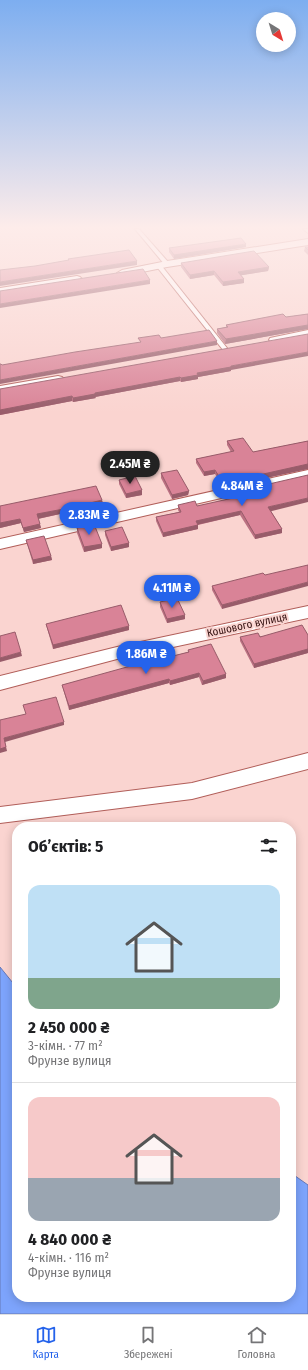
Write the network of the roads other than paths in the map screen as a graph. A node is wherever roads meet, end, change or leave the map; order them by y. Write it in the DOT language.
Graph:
graph roads {
  1 [pos="183,290"];
  2 [pos="308,333"];
  3 [pos="262,342"];
  4 [pos="228,348"];
  5 [pos="209,352"];
  6 [pos="70,377"];
  7 [pos="0,389"];
  8 [pos="308,474"];
  9 [pos="0,544"];
  10 [pos="308,612"];
  11 [pos="0,683"];
  12 [pos="308,761"];
  13 [pos="0,815"];
  1 -- 4 [label="lane"];
  2 -- 3 [label="street"];
  4 -- 5 [label="street"];
  6 -- 7 [label="street"];
  8 -- 9 [label="street"];
  10 -- 11 [label="street, Кошового вулиця"];
  12 -- 13 [label="street"];
}
